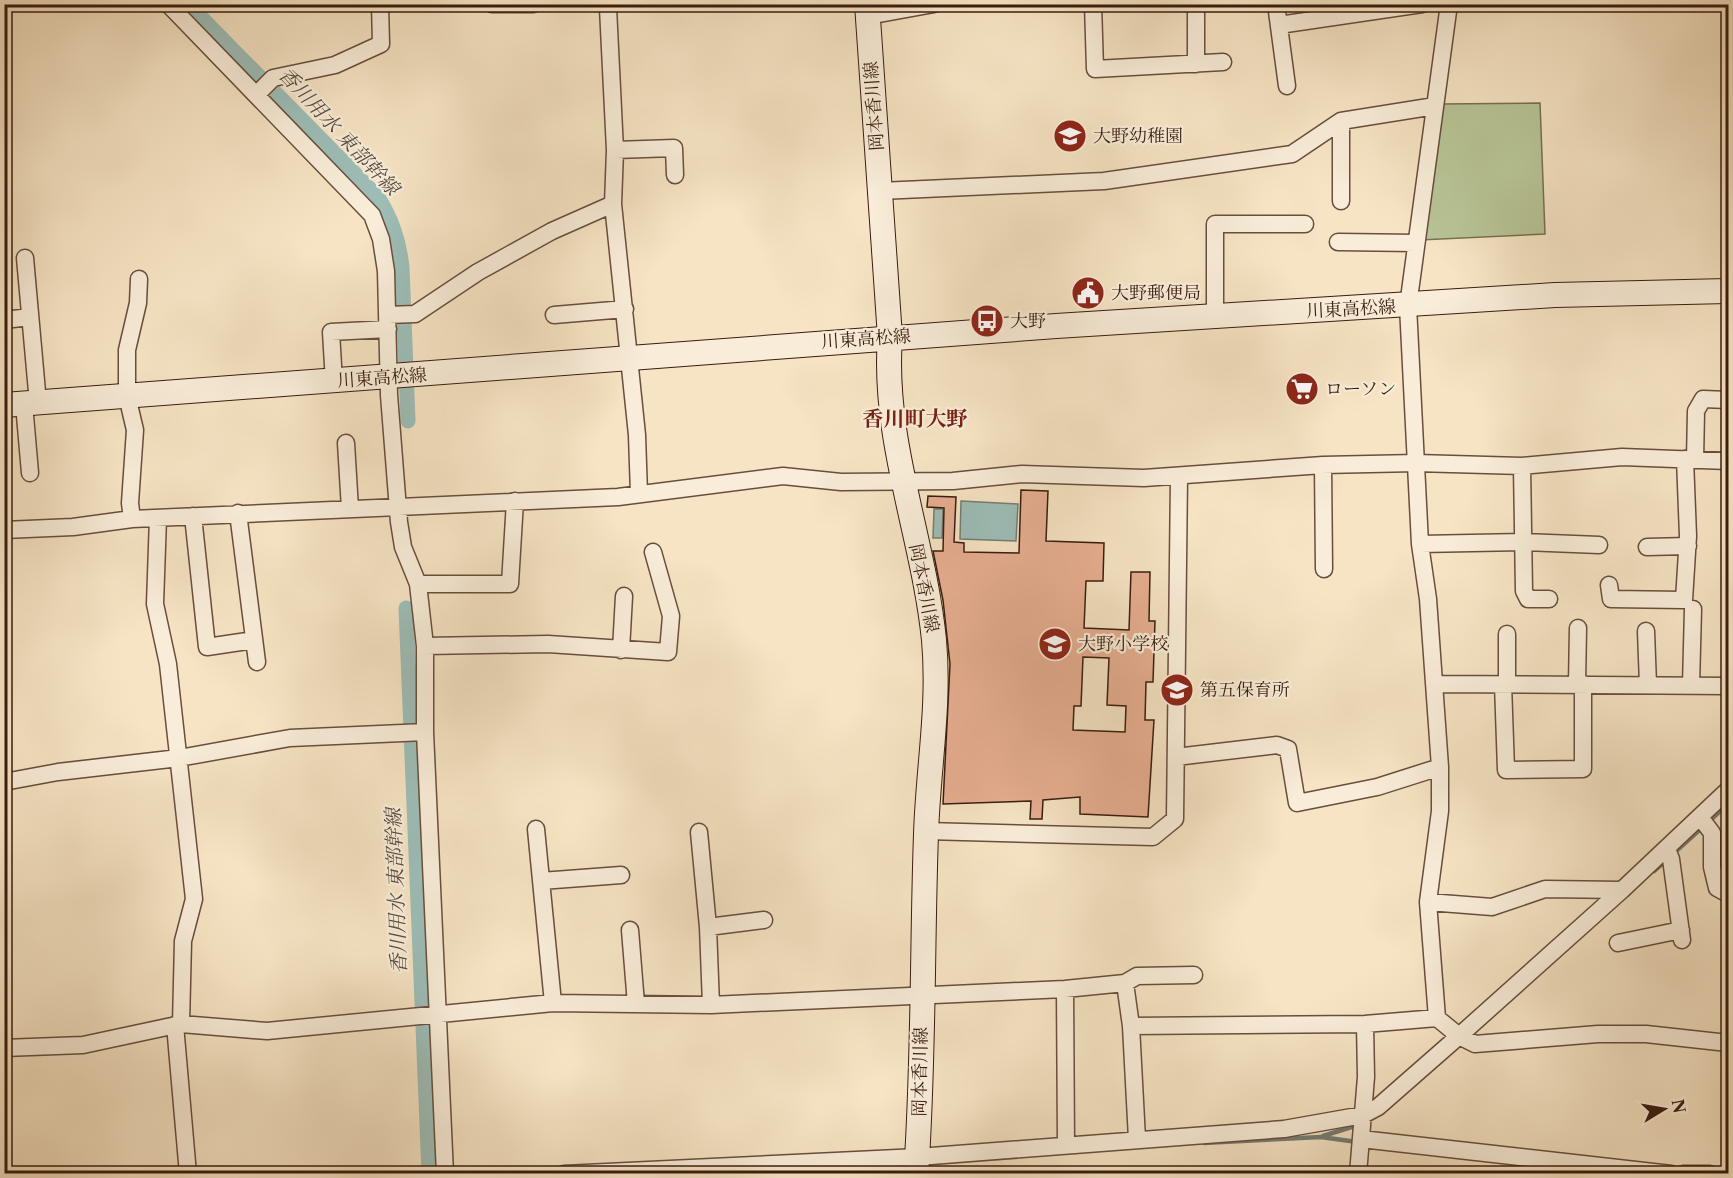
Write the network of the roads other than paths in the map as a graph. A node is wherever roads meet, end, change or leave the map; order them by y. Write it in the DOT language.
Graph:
graph roads {
  1 [pos="168,4"];
  2 [pos="492,4"];
  3 [pos="533,4"];
  4 [pos="934,4"];
  5 [pos="1093,4"];
  6 [pos="1196,4"];
  7 [pos="1276,4"];
  8 [pos="1422,4"];
  9 [pos="1449,4"];
  10 [pos="385,6"];
  11 [pos="607,6"];
  12 [pos="867,10"];
  13 [pos="1279,25"];
  14 [pos="1222,62"];
  15 [pos="1196,64"];
  16 [pos="1287,86"];
  17 [pos="257,94"];
  18 [pos="1435,106"];
  19 [pos="1341,122"];
  20 [pos="615,150"];
  21 [pos="675,175"];
  22 [pos="880,191"];
  23 [pos="1341,201"];
  24 [pos="613,204"];
  25 [pos="1305,224"];
  26 [pos="1338,242"];
  27 [pos="1416,243"];
  28 [pos="25,258"];
  29 [pos="139,279"];
  30 [pos="1728,291"];
  31 [pos="1408,306"];
  32 [pos="625,309"];
  33 [pos="554,315"];
  34 [pos="30,317"];
  35 [pos="1215,317"];
  36 [pos="4,320"];
  37 [pos="388,320"];
  38 [pos="890,337"];
  39 [pos="628,358"];
  40 [pos="390,378"];
  41 [pos="334,382"];
  42 [pos="127,396"];
  43 [pos="1728,400"];
  44 [pos="22,404"];
  45 [pos="346,442"];
  46 [pos="1690,459"];
  47 [pos="1728,461"];
  48 [pos="1416,463"];
  49 [pos="1323,465"];
  50 [pos="1522,466"];
  51 [pos="30,473"];
  52 [pos="1179,476"];
  53 [pos="902,482"];
  54 [pos="639,494"];
  55 [pos="515,501"];
  56 [pos="397,505"];
  57 [pos="350,509"];
  58 [pos="238,513"];
  59 [pos="193,516"];
  60 [pos="158,518"];
  61 [pos="132,519"];
  62 [pos="4,530"];
  63 [pos="1523,542"];
  64 [pos="1420,544"];
  65 [pos="1599,545"];
  66 [pos="1688,546"];
  67 [pos="1647,547"];
  68 [pos="653,552"];
  69 [pos="1324,569"];
  70 [pos="418,584"];
  71 [pos="1609,585"];
  72 [pos="624,596"];
  73 [pos="1549,599"];
  74 [pos="1694,609"];
  75 [pos="1578,628"];
  76 [pos="1646,631"];
  77 [pos="1507,634"];
  78 [pos="254,640"];
  79 [pos="425,646"];
  80 [pos="621,650"];
  81 [pos="257,662"];
  82 [pos="1435,684"];
  83 [pos="1505,684"];
  84 [pos="1580,684"];
  85 [pos="1648,685"];
  86 [pos="1691,685"];
  87 [pos="1728,686"];
  88 [pos="425,732"];
  89 [pos="1176,757"];
  90 [pos="179,758"];
  91 [pos="1440,767"];
  92 [pos="4,782"];
  93 [pos="1728,790"];
  94 [pos="1704,821"];
  95 [pos="536,829"];
  96 [pos="926,831"];
  97 [pos="699,832"];
  98 [pos="1669,853"];
  99 [pos="621,875"];
  100 [pos="541,881"];
  101 [pos="1622,890"];
  102 [pos="1728,894"];
  103 [pos="1428,902"];
  104 [pos="764,920"];
  105 [pos="708,927"];
  106 [pos="630,930"];
  107 [pos="1618,943"];
  108 [pos="1194,975"];
  109 [pos="1125,983"];
  110 [pos="1065,988"];
  111 [pos="922,993"];
  112 [pos="553,1004"];
  113 [pos="636,1004"];
  114 [pos="711,1005"];
  115 [pos="438,1017"];
  116 [pos="1437,1018"];
  117 [pos="178,1024"];
  118 [pos="1365,1024"];
  119 [pos="1131,1026"];
  120 [pos="1459,1036"];
  121 [pos="1728,1043"];
  122 [pos="4,1048"];
  123 [pos="1362,1115"];
  124 [pos="1137,1139"];
  125 [pos="1361,1139"];
  126 [pos="1066,1145"];
  127 [pos="917,1165"];
  128 [pos="688,1169"];
  129 [pos="611,1172"];
  130 [pos="188,1173"];
  131 [pos="445,1173"];
  132 [pos="564,1173"];
  133 [pos="1358,1173"];
  134 [pos="1671,1173"];
  135 [pos="1683,1173"];
  136 [pos="1710,1173"];
  1 -- 17 [label="street"];
  2 -- 3 [label="street"];
  4 -- 12 [label="street"];
  5 -- 15 [label="street"];
  6 -- 15 [label="street"];
  7 -- 13 [label="street"];
  8 -- 13 [label="street"];
  9 -- 18 [label="street"];
  10 -- 17 [label="street"];
  11 -- 20 [label="street"];
  12 -- 22 [label="main road, 岡本香川線"];
  13 -- 16 [label="street"];
  14 -- 15 [label="street"];
  17 -- 37 [label="street"];
  18 -- 19 [label="street"];
  18 -- 27 [label="street"];
  19 -- 22 [label="street"];
  19 -- 23 [label="street"];
  20 -- 21 [label="street"];
  20 -- 24 [label="street"];
  22 -- 38 [label="main road, 岡本香川線"];
  24 -- 32 [label="street"];
  24 -- 37 [label="street"];
  25 -- 35 [label="street"];
  26 -- 27 [label="street"];
  27 -- 31 [label="street"];
  28 -- 34 [label="street"];
  29 -- 42 [label="street"];
  30 -- 31 [label="main road, 川東高松線"];
  31 -- 35 [label="main road, 川東高松線"];
  31 -- 48 [label="street"];
  32 -- 33 [label="street"];
  32 -- 39 [label="street"];
  34 -- 36 [label="street"];
  34 -- 44 [label="street"];
  35 -- 38 [label="main road, 川東高松線"];
  37 -- 40 [label="street"];
  37 -- 41 [label="street"];
  38 -- 39 [label="main road, 川東高松線"];
  38 -- 53 [label="main road, 岡本香川線"];
  39 -- 40 [label="main road, 川東高松線"];
  39 -- 54 [label="street"];
  40 -- 41 [label="main road, 川東高松線"];
  40 -- 56 [label="street"];
  41 -- 42 [label="main road, 川東高松線"];
  42 -- 44 [label="main road, 川東高松線"];
  42 -- 61 [label="street"];
  43 -- 46 [label="street"];
  44 -- 51 [label="street"];
  45 -- 57 [label="street"];
  46 -- 47 [label="street"];
  46 -- 50 [label="street"];
  46 -- 66 [label="street"];
  48 -- 49 [label="street"];
  48 -- 50 [label="street"];
  48 -- 64 [label="street"];
  49 -- 52 [label="street"];
  49 -- 69 [label="street"];
  50 -- 63 [label="street"];
  52 -- 53 [label="street"];
  52 -- 89 [label="street"];
  53 -- 54 [label="street"];
  53 -- 96 [label="main road, 岡本香川線"];
  54 -- 55 [label="street"];
  55 -- 56 [label="street"];
  55 -- 70 [label="street"];
  56 -- 57 [label="street"];
  56 -- 70 [label="street"];
  57 -- 58 [label="street"];
  58 -- 59 [label="street"];
  58 -- 78 [label="street"];
  59 -- 60 [label="street"];
  59 -- 78 [label="street"];
  60 -- 61 [label="street"];
  60 -- 90 [label="street"];
  61 -- 62 [label="street"];
  63 -- 64 [label="street"];
  63 -- 65 [label="street"];
  63 -- 73 [label="street"];
  64 -- 82 [label="street"];
  66 -- 67 [label="street"];
  66 -- 71 [label="street"];
  68 -- 80 [label="street"];
  70 -- 79 [label="street"];
  72 -- 80 [label="street"];
  74 -- 86 [label="street"];
  75 -- 84 [label="street"];
  76 -- 85 [label="street"];
  77 -- 83 [label="street"];
  78 -- 81 [label="street"];
  79 -- 80 [label="street"];
  79 -- 88 [label="street"];
  82 -- 83 [label="street"];
  82 -- 91 [label="street"];
  83 -- 84 [label="street"];
  83 -- 84 [label="street"];
  84 -- 85 [label="street"];
  85 -- 86 [label="street"];
  86 -- 87 [label="street"];
  88 -- 90 [label="street"];
  88 -- 115 [label="street"];
  89 -- 91 [label="street"];
  89 -- 96 [label="street"];
  90 -- 92 [label="street"];
  90 -- 117 [label="street"];
  91 -- 103 [label="street"];
  93 -- 94 [label="street"];
  94 -- 98 [label="street"];
  94 -- 102 [label="street"];
  95 -- 100 [label="street"];
  96 -- 111 [label="main road, 岡本香川線"];
  97 -- 105 [label="street"];
  98 -- 101 [label="street"];
  98 -- 107 [label="street"];
  99 -- 100 [label="street"];
  100 -- 112 [label="street"];
  101 -- 103 [label="street"];
  101 -- 120 [label="street"];
  103 -- 116 [label="street"];
  104 -- 105 [label="street"];
  105 -- 114 [label="street"];
  106 -- 113 [label="street"];
  108 -- 109 [label="street"];
  109 -- 110 [label="street"];
  109 -- 119 [label="street"];
  110 -- 111 [label="street"];
  110 -- 126 [label="street"];
  111 -- 114 [label="street"];
  111 -- 127 [label="main road, 岡本香川線"];
  112 -- 113 [label="street"];
  112 -- 115 [label="street"];
  113 -- 114 [label="street"];
  115 -- 117 [label="street"];
  115 -- 131 [label="street"];
  116 -- 118 [label="street"];
  116 -- 120 [label="street"];
  117 -- 122 [label="street"];
  117 -- 130 [label="street"];
  118 -- 119 [label="street"];
  118 -- 123 [label="street"];
  119 -- 124 [label="street"];
  120 -- 121 [label="street"];
  120 -- 123 [label="street"];
  123 -- 124 [label="street"];
  123 -- 125 [label="street"];
  124 -- 126 [label="street"];
  125 -- 133 [label="street"];
  125 -- 134 [label="street"];
  126 -- 127 [label="street"];
  127 -- 128 [label="street"];
  128 -- 129 [label="street"];
  129 -- 132 [label="street"];
  135 -- 136 [label="street"];
}
